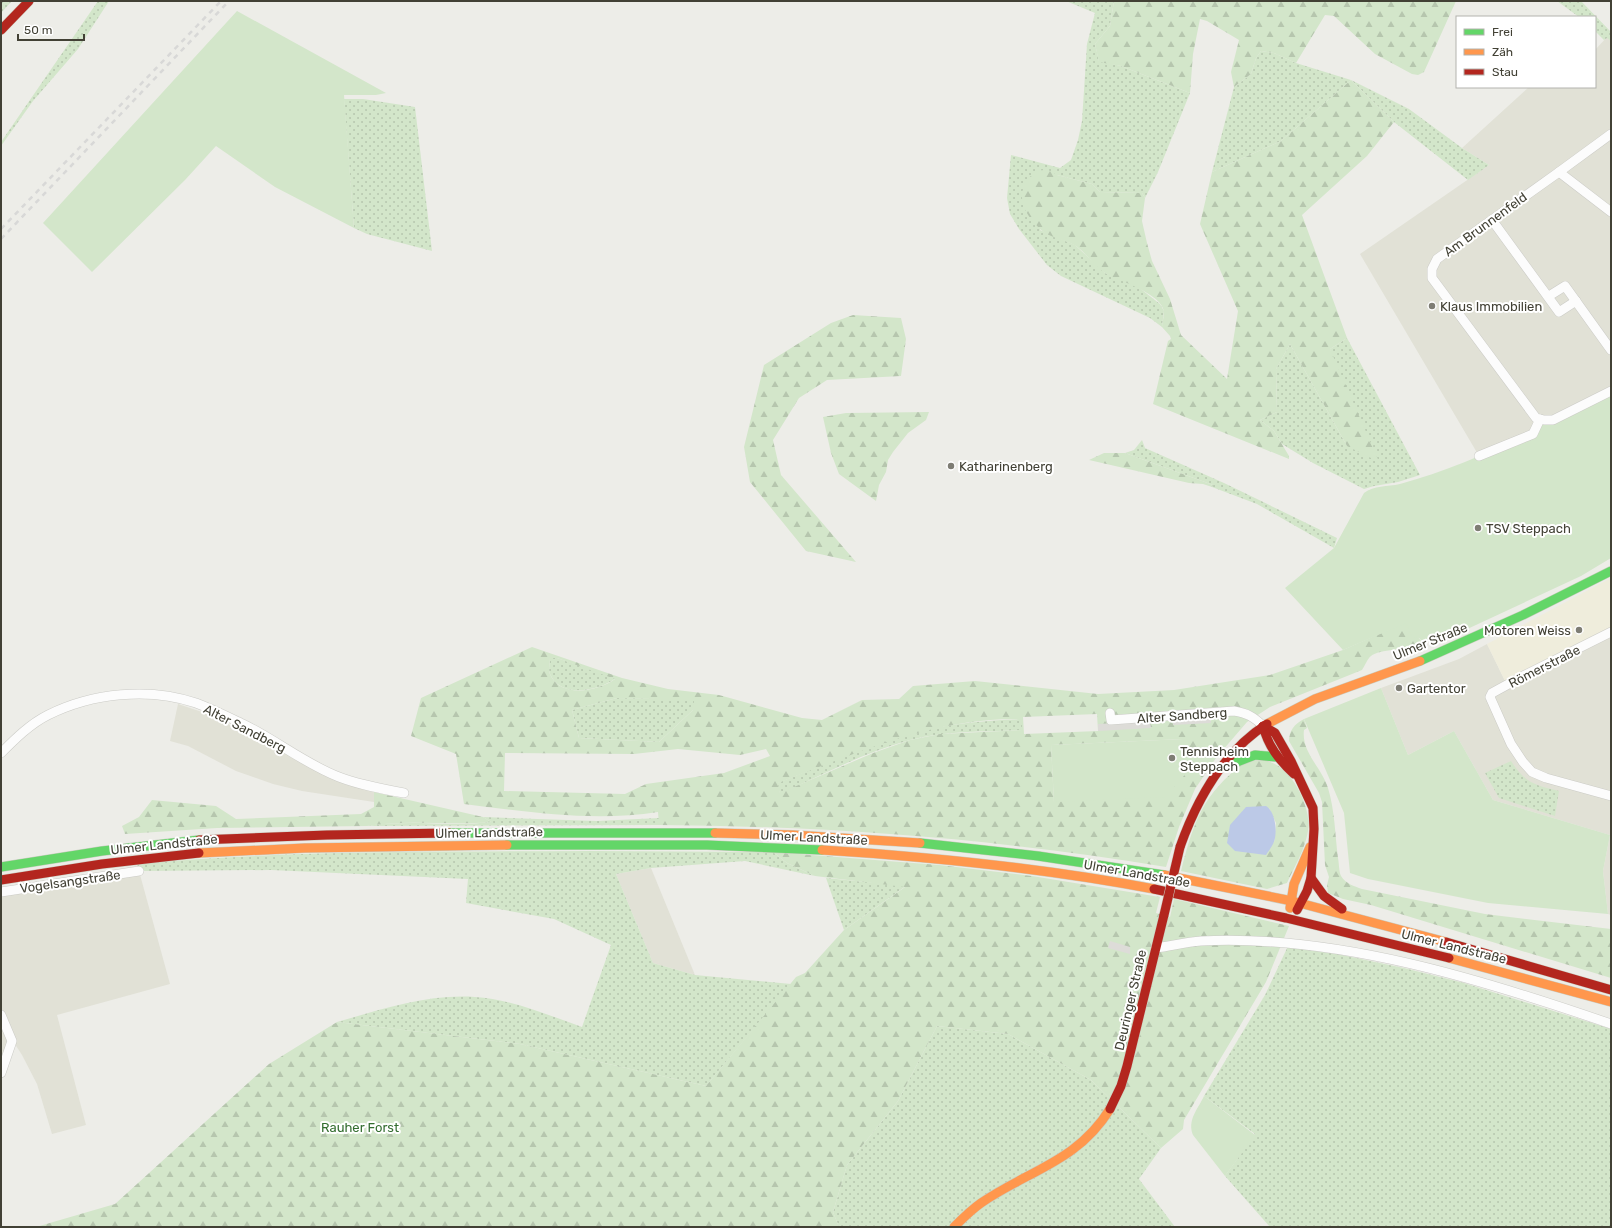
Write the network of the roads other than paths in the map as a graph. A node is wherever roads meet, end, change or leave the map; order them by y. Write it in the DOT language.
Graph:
graph roads {
  1 [pos="29,1"];
  2 [pos="1,30"];
  3 [pos="1611,134"];
  4 [pos="1559,172"];
  5 [pos="1611,212"];
  6 [pos="1492,220"];
  7 [pos="1548,296"];
  8 [pos="1576,301"];
  9 [pos="1611,350"];
  10 [pos="1611,391"];
  11 [pos="1540,419"];
  12 [pos="1479,456"];
  13 [pos="1611,571"];
  14 [pos="1611,632"];
  15 [pos="1110,713"];
  16 [pos="1260,723"];
  17 [pos="1,753"];
  18 [pos="1276,757"];
  19 [pos="1226,762"];
  20 [pos="1297,776"];
  21 [pos="404,793"];
  22 [pos="1611,796"];
  23 [pos="1313,840"];
  24 [pos="1,867"];
  25 [pos="139,871"];
  26 [pos="1311,878"];
  27 [pos="1,880"];
  28 [pos="1,892"];
  29 [pos="1290,900"];
  30 [pos="1301,903"];
  31 [pos="1359,917"];
  32 [pos="1291,919"];
  33 [pos="1156,948"];
  34 [pos="1611,990"];
  35 [pos="1611,1002"];
  36 [pos="1,1015"];
  37 [pos="1611,1024"];
  38 [pos="1,1073"];
  39 [pos="954,1227"];
  1 -- 2 [label="main road"];
  3 -- 4 [label="street, Am Brunnenfeld"];
  4 -- 5 [label="street"];
  4 -- 6 [label="street, Am Brunnenfeld"];
  6 -- 7 [label="street"];
  6 -- 11 [label="street, Am Brunnenfeld"];
  7 -- 8 [label="street"];
  7 -- 8 [label="street"];
  8 -- 9 [label="street"];
  10 -- 11 [label="street"];
  11 -- 12 [label="street"];
  13 -- 16 [label="main road, Ulmer Straße"];
  14 -- 22 [label="street, Römerstraße"];
  15 -- 16 [label="street, Alter Sandberg"];
  16 -- 18 [label="main road"];
  16 -- 19 [label="main road, Deuringer Straße"];
  16 -- 20 [label="main road"];
  17 -- 21 [label="street, Alter Sandberg"];
  18 -- 19 [label="main road"];
  18 -- 20 [label="main road"];
  19 -- 33 [label="main road, Deuringer Straße, bridge"];
  20 -- 23 [label="main road"];
  23 -- 26 [label="main road"];
  23 -- 29 [label="main road"];
  24 -- 29 [label="main road, Ulmer Landstraße"];
  25 -- 28 [label="street, Vogelsangstraße"];
  26 -- 30 [label="main road"];
  26 -- 31 [label="main road"];
  27 -- 32 [label="main road, Ulmer Landstraße"];
  29 -- 30 [label="main road, Ulmer Landstraße"];
  29 -- 32 [label="main road"];
  30 -- 31 [label="main road, Ulmer Landstraße"];
  30 -- 32 [label="main road"];
  31 -- 34 [label="main road, Ulmer Landstraße"];
  32 -- 35 [label="main road, Ulmer Landstraße"];
  33 -- 37 [label="street"];
  33 -- 39 [label="main road, Deuringer Straße"];
  36 -- 38 [label="street"];
}
